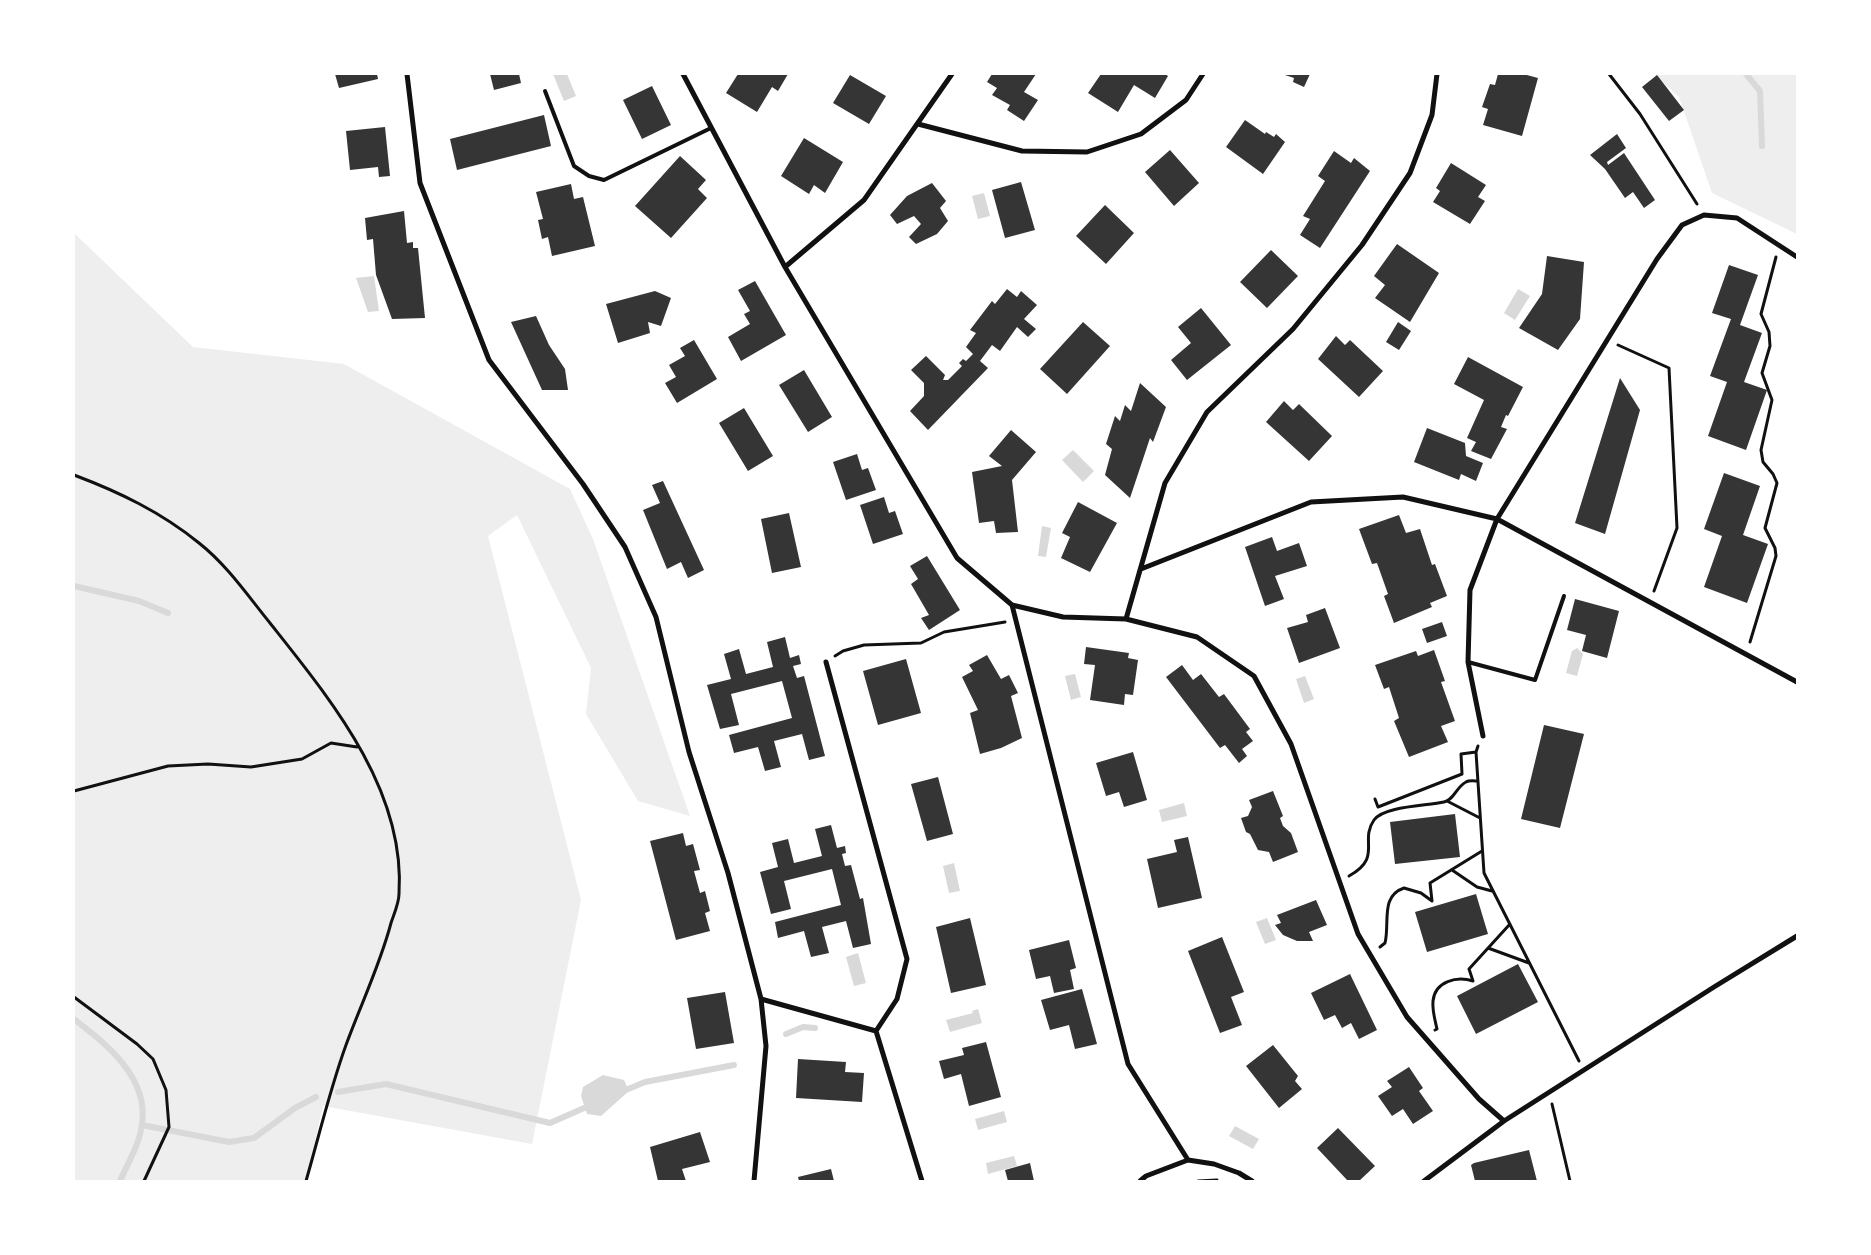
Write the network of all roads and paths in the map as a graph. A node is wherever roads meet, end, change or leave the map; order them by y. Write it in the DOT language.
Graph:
graph roads {
  1 [pos="407,74"];
  2 [pos="682,74"];
  3 [pos="952,74"];
  4 [pos="1203,74"];
  5 [pos="1437,74"];
  6 [pos="1609,74"];
  7 [pos="545,91"];
  8 [pos="918,124"];
  9 [pos="711,128"];
  10 [pos="1704,215"];
  11 [pos="1780,245"];
  12 [pos="1797,257"];
  13 [pos="785,267"];
  14 [pos="1607,340"];
  15 [pos="74,475"];
  16 [pos="1497,518"];
  17 [pos="1141,569"];
  18 [pos="1564,596"];
  19 [pos="1649,603"];
  20 [pos="1012,605"];
  21 [pos="1126,619"];
  22 [pos="1016,620"];
  23 [pos="1746,655"];
  24 [pos="826,662"];
  25 [pos="1468,662"];
  26 [pos="1797,682"];
  27 [pos="1483,736"];
  28 [pos="358,747"];
  29 [pos="1476,752"];
  30 [pos="1478,780"];
  31 [pos="74,791"];
  32 [pos="1375,799"];
  33 [pos="1447,801"];
  34 [pos="1480,818"];
  35 [pos="1482,851"];
  36 [pos="1452,870"];
  37 [pos="1340,881"];
  38 [pos="1492,890"];
  39 [pos="1510,924"];
  40 [pos="1797,936"];
  41 [pos="1488,948"];
  42 [pos="1370,954"];
  43 [pos="1529,963"];
  44 [pos="74,997"];
  45 [pos="761,999"];
  46 [pos="876,1030"];
  47 [pos="1426,1039"];
  48 [pos="1584,1070"];
  49 [pos="1550,1092"];
  50 [pos="1504,1121"];
  51 [pos="1188,1160"];
  52 [pos="144,1181"];
  53 [pos="306,1181"];
  54 [pos="754,1181"];
  55 [pos="922,1181"];
  56 [pos="1140,1181"];
  57 [pos="1198,1181"];
  58 [pos="1222,1181"];
  59 [pos="1252,1181"];
  60 [pos="1424,1181"];
  61 [pos="1570,1181"];
  1 -- 45 [label="street"];
  2 -- 9 [label="street"];
  3 -- 8 [label="street"];
  4 -- 8 [label="street"];
  5 -- 17 [label="street"];
  6 -- 10 [label="path"];
  7 -- 9 [label="lane"];
  8 -- 13 [label="street"];
  9 -- 13 [label="street"];
  10 -- 11 [label="street"];
  10 -- 14 [label="street"];
  11 -- 12 [label="street"];
  11 -- 23 [label="path"];
  13 -- 20 [label="street"];
  14 -- 16 [label="street"];
  14 -- 19 [label="path"];
  15 -- 28 [label="path"];
  16 -- 17 [label="street"];
  16 -- 19 [label="street"];
  16 -- 25 [label="street"];
  17 -- 21 [label="street"];
  18 -- 25 [label="lane"];
  19 -- 23 [label="street"];
  20 -- 21 [label="street"];
  20 -- 22 [label="street"];
  21 -- 37 [label="street"];
  22 -- 24 [label="path"];
  22 -- 51 [label="street"];
  23 -- 26 [label="street"];
  24 -- 46 [label="street"];
  25 -- 27 [label="street"];
  27 -- 29 [label="path"];
  28 -- 31 [label="path"];
  28 -- 53 [label="path"];
  29 -- 30 [label="path"];
  29 -- 32 [label="path"];
  30 -- 33 [label="path"];
  30 -- 34 [label="path"];
  33 -- 34 [label="path"];
  33 -- 37 [label="path"];
  34 -- 35 [label="path"];
  35 -- 36 [label="path"];
  35 -- 38 [label="path"];
  36 -- 38 [label="path"];
  36 -- 42 [label="path"];
  37 -- 42 [label="street"];
  38 -- 39 [label="path"];
  39 -- 41 [label="path"];
  39 -- 43 [label="path"];
  40 -- 48 [label="street"];
  41 -- 43 [label="path"];
  41 -- 47 [label="path"];
  42 -- 47 [label="street"];
  43 -- 48 [label="path"];
  44 -- 52 [label="path"];
  45 -- 46 [label="street"];
  45 -- 54 [label="street"];
  46 -- 55 [label="street"];
  47 -- 50 [label="street"];
  48 -- 49 [label="street"];
  49 -- 50 [label="street"];
  49 -- 61 [label="path"];
  50 -- 60 [label="street"];
  51 -- 56 [label="street"];
  51 -- 59 [label="street"];
  57 -- 58 [label="path"];
}
